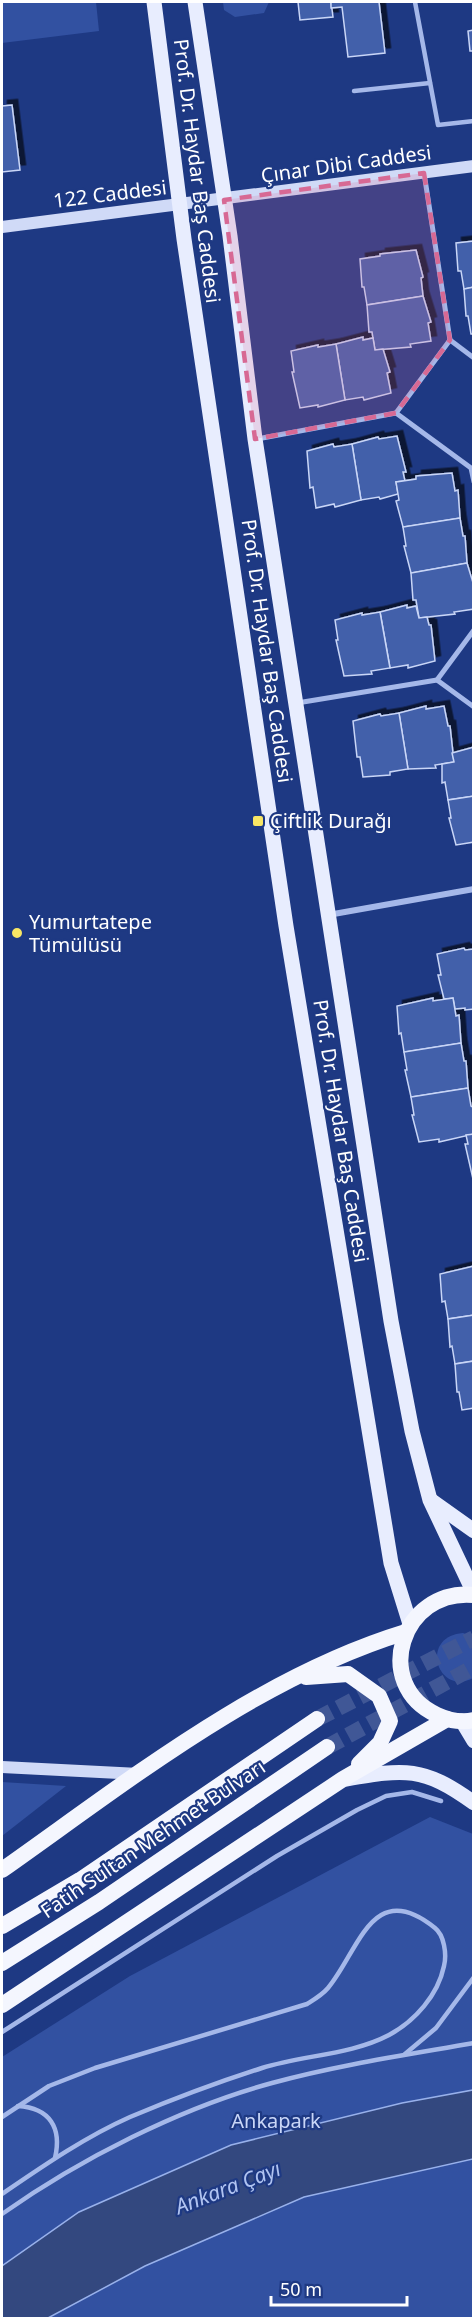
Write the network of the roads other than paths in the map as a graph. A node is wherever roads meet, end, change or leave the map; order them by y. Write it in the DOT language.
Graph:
graph roads {
  1 [pos="154,2"];
  2 [pos="195,2"];
  3 [pos="415,2"];
  4 [pos="430,83"];
  5 [pos="354,91"];
  6 [pos="474,121"];
  7 [pos="474,166"];
  8 [pos="424,173"];
  9 [pos="224,200"];
  10 [pos="180,205"];
  11 [pos="2,227"];
  12 [pos="450,340"];
  13 [pos="474,357"];
  14 [pos="396,413"];
  15 [pos="255,439"];
  16 [pos="472,467"];
  17 [pos="474,482"];
  18 [pos="474,630"];
  19 [pos="437,680"];
  20 [pos="295,703"];
  21 [pos="474,706"];
  22 [pos="474,890"];
  23 [pos="328,915"];
  24 [pos="430,1500"];
  25 [pos="474,1531"];
  26 [pos="474,1594"];
  27 [pos="408,1628"];
  28 [pos="296,1677"];
  29 [pos="317,1719"];
  30 [pos="461,1720"];
  31 [pos="474,1741"];
  32 [pos="327,1747"];
  33 [pos="2,1767"];
  34 [pos="139,1774"];
  35 [pos="343,1779"];
  36 [pos="441,1801"];
  37 [pos="474,1803"];
  38 [pos="2,1870"];
  39 [pos="2,1926"];
  40 [pos="2,1963"];
  41 [pos="474,1977"];
  42 [pos="2,2005"];
  43 [pos="2,2032"];
  44 [pos="474,2043"];
  45 [pos="403,2056"];
  46 [pos="18,2106"];
  47 [pos="2,2117"];
  48 [pos="55,2158"];
  49 [pos="2,2194"];
  50 [pos="2,2214"];
  1 -- 10 [label="main road, Prof. Dr. Haydar Baş Caddesi"];
  2 -- 9 [label="main road, Prof. Dr. Haydar Baş Caddesi"];
  3 -- 4 [label="lane"];
  4 -- 5 [label="lane"];
  4 -- 6 [label="lane"];
  7 -- 8 [label="main road, Çınar Dibi Caddesi"];
  8 -- 9 [label="main road, Çınar Dibi Caddesi"];
  8 -- 12 [label="street"];
  9 -- 10 [label="main road, 122 Caddesi"];
  9 -- 15 [label="main road, Prof. Dr. Haydar Baş Caddesi"];
  10 -- 11 [label="main road, 122 Caddesi"];
  10 -- 27 [label="main road, Prof. Dr. Haydar Baş Caddesi"];
  12 -- 13 [label="street"];
  12 -- 14 [label="street"];
  14 -- 15 [label="street"];
  14 -- 16 [label="street"];
  15 -- 20 [label="main road, Prof. Dr. Haydar Baş Caddesi"];
  16 -- 17 [label="street"];
  18 -- 19 [label="street"];
  19 -- 20 [label="street"];
  19 -- 21 [label="street"];
  20 -- 23 [label="main road, Prof. Dr. Haydar Baş Caddesi"];
  22 -- 23 [label="street"];
  23 -- 24 [label="main road, Prof. Dr. Haydar Baş Caddesi"];
  24 -- 25 [label="main road"];
  24 -- 26 [label="main road, Prof. Dr. Haydar Baş Caddesi"];
  26 -- 27 [label="highway"];
  27 -- 28 [label="highway"];
  27 -- 30 [label="highway"];
  28 -- 34 [label="highway"];
  28 -- 35 [label="highway"];
  29 -- 39 [label="highway, Fatih Sultan Mehmet Bulvarı"];
  30 -- 31 [label="main road"];
  30 -- 35 [label="highway"];
  32 -- 40 [label="highway, Fatih Sultan Mehmet Bulvarı"];
  33 -- 34 [label="main road"];
  34 -- 38 [label="highway"];
  35 -- 37 [label="main road"];
  35 -- 42 [label="highway"];
  36 -- 43 [label="lane"];
  41 -- 45 [label="lane"];
  44 -- 45 [label="lane"];
  45 -- 50 [label="lane"];
  46 -- 47 [label="lane"];
  46 -- 48 [label="lane"];
  46 -- 48 [label="lane"];
  48 -- 49 [label="lane"];
}
